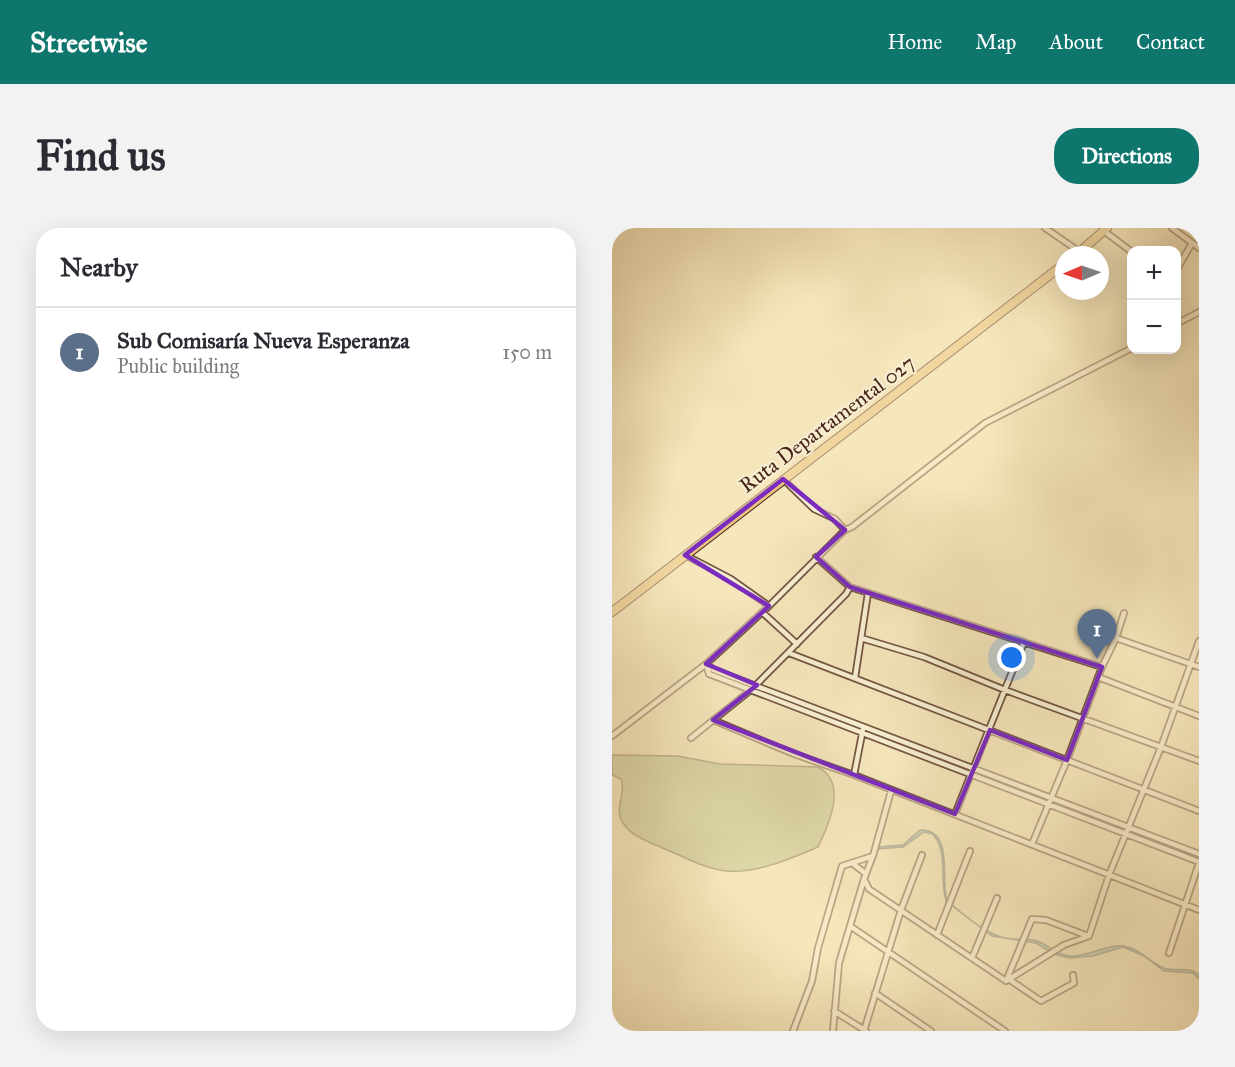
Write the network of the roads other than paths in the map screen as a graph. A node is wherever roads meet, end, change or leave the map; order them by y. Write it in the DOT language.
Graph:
graph roads {
  1 [pos="1045,228"];
  2 [pos="1172,228"];
  3 [pos="1106,229"];
  4 [pos="1192,243"];
  5 [pos="1069,246"];
  6 [pos="1086,246"];
  7 [pos="1127,248"];
  8 [pos="1199,248"];
  9 [pos="1181,262"];
  10 [pos="1055,271"];
  11 [pos="1198,314"];
  12 [pos="1181,322"];
  13 [pos="1127,350"];
  14 [pos="783,479"];
  15 [pos="845,530"];
  16 [pos="686,555"];
  17 [pos="816,557"];
  18 [pos="850,587"];
  19 [pos="868,593"];
  20 [pos="769,606"];
  21 [pos="612,612"];
  22 [pos="762,612"];
  23 [pos="1124,613"];
  24 [pos="861,638"];
  25 [pos="1116,638"];
  26 [pos="1199,641"];
  27 [pos="1024,642"];
  28 [pos="797,644"];
  29 [pos="789,652"];
  30 [pos="706,664"];
  31 [pos="1190,664"];
  32 [pos="1102,666"];
  33 [pos="1199,667"];
  34 [pos="1098,676"];
  35 [pos="855,678"];
  36 [pos="754,687"];
  37 [pos="1005,690"];
  38 [pos="1175,706"];
  39 [pos="1199,716"];
  40 [pos="1081,718"];
  41 [pos="713,720"];
  42 [pos="863,728"];
  43 [pos="990,730"];
  44 [pos="612,736"];
  45 [pos="691,738"];
  46 [pos="1161,747"];
  47 [pos="1067,760"];
  48 [pos="1199,761"];
  49 [pos="975,767"];
  50 [pos="972,774"];
  51 [pos="854,776"];
  52 [pos="1144,789"];
  53 [pos="891,791"];
  54 [pos="1052,796"];
  55 [pos="1048,804"];
  56 [pos="1199,811"];
  57 [pos="955,814"];
  58 [pos="1128,826"];
  59 [pos="1126,833"];
  60 [pos="1032,844"];
  61 [pos="970,850"];
  62 [pos="875,851"];
  63 [pos="1199,854"];
  64 [pos="922,855"];
  65 [pos="852,863"];
  66 [pos="1199,863"];
  67 [pos="1109,875"];
  68 [pos="864,876"];
  69 [pos="997,898"];
  70 [pos="1184,904"];
  71 [pos="901,910"];
  72 [pos="1199,910"];
  73 [pos="850,926"];
  74 [pos="937,935"];
  75 [pos="1089,936"];
  76 [pos="888,952"];
  77 [pos="1169,953"];
  78 [pos="972,958"];
  79 [pos="1073,975"];
  80 [pos="1008,980"];
  81 [pos="875,993"];
  82 [pos="834,1011"];
  83 [pos="793,1031"];
  84 [pos="833,1031"];
  85 [pos="865,1031"];
  86 [pos="931,1031"];
  87 [pos="1005,1031"];
  1 -- 5 [label="street"];
  2 -- 4 [label="street"];
  3 -- 6 [label="main road"];
  3 -- 7 [label="street"];
  4 -- 8 [label="street"];
  4 -- 9 [label="street"];
  10 -- 14 [label="main road, Ruta Departamental 027"];
  11 -- 12 [label="street"];
  13 -- 15 [label="street"];
  14 -- 15 [label="street"];
  14 -- 16 [label="main road, Ruta Departamental 027"];
  15 -- 17 [label="street"];
  16 -- 20 [label="street"];
  16 -- 21 [label="main road, Ruta Departamental 027"];
  17 -- 18 [label="street"];
  17 -- 20 [label="street"];
  18 -- 19 [label="street"];
  18 -- 28 [label="street"];
  19 -- 24 [label="street"];
  19 -- 27 [label="street"];
  20 -- 22 [label="street"];
  22 -- 28 [label="street"];
  22 -- 30 [label="street"];
  23 -- 25 [label="street"];
  24 -- 35 [label="street"];
  24 -- 37 [label="street"];
  25 -- 31 [label="street"];
  25 -- 32 [label="street"];
  26 -- 31 [label="street"];
  27 -- 32 [label="street"];
  27 -- 37 [label="street"];
  28 -- 29 [label="street"];
  29 -- 35 [label="street"];
  29 -- 36 [label="street"];
  30 -- 36 [label="street"];
  30 -- 44 [label="street"];
  31 -- 33 [label="street"];
  31 -- 38 [label="street"];
  32 -- 34 [label="street"];
  34 -- 38 [label="street"];
  34 -- 40 [label="street"];
  35 -- 43 [label="street"];
  36 -- 41 [label="street"];
  36 -- 42 [label="street"];
  37 -- 40 [label="street"];
  37 -- 43 [label="street"];
  38 -- 39 [label="street"];
  38 -- 46 [label="street"];
  40 -- 46 [label="street"];
  40 -- 47 [label="street"];
  41 -- 45 [label="street"];
  41 -- 51 [label="street"];
  42 -- 49 [label="street"];
  42 -- 50 [label="street"];
  42 -- 51 [label="street"];
  43 -- 47 [label="street"];
  43 -- 49 [label="street"];
  46 -- 48 [label="street"];
  46 -- 52 [label="street"];
  47 -- 52 [label="street"];
  47 -- 54 [label="street"];
  49 -- 50 [label="street"];
  49 -- 54 [label="street"];
  50 -- 55 [label="street"];
  50 -- 57 [label="street"];
  51 -- 53 [label="street"];
  52 -- 56 [label="street"];
  52 -- 58 [label="street"];
  53 -- 57 [label="street"];
  53 -- 62 [label="street"];
  54 -- 55 [label="street"];
  54 -- 58 [label="street"];
  55 -- 59 [label="street"];
  55 -- 60 [label="street"];
  57 -- 60 [label="street"];
  58 -- 59 [label="street"];
  58 -- 63 [label="street"];
  59 -- 66 [label="street"];
  59 -- 67 [label="street"];
  60 -- 67 [label="street"];
  61 -- 74 [label="street"];
  62 -- 65 [label="street"];
  62 -- 68 [label="street"];
  64 -- 71 [label="street"];
  65 -- 68 [label="street"];
  65 -- 83 [label="street"];
  66 -- 70 [label="street"];
  67 -- 70 [label="street"];
  67 -- 75 [label="street"];
  68 -- 71 [label="street"];
  68 -- 73 [label="street"];
  69 -- 78 [label="street"];
  70 -- 72 [label="street"];
  70 -- 77 [label="street"];
  71 -- 74 [label="street"];
  71 -- 76 [label="street"];
  73 -- 76 [label="street"];
  73 -- 82 [label="street"];
  74 -- 78 [label="street"];
  75 -- 80 [label="street"];
  75 -- 80 [label="street"];
  76 -- 81 [label="street"];
  76 -- 87 [label="street"];
  78 -- 80 [label="street"];
  79 -- 80 [label="street"];
  81 -- 85 [label="street"];
  81 -- 86 [label="street"];
  82 -- 84 [label="street"];
  82 -- 85 [label="street"];
}
